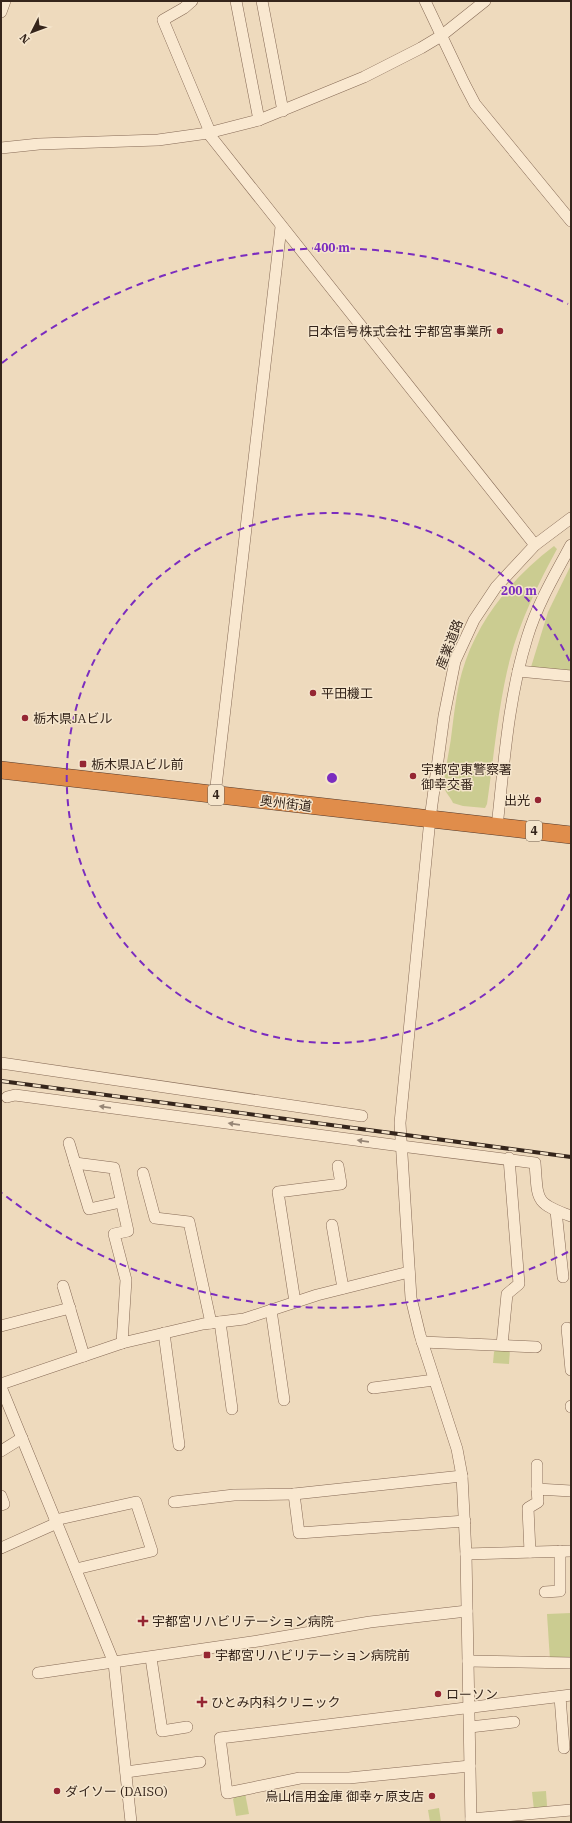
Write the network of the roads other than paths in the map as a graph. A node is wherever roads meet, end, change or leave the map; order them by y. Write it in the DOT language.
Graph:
graph roads {
  1 [pos="5,1"];
  2 [pos="192,1"];
  3 [pos="236,1"];
  4 [pos="262,1"];
  5 [pos="425,1"];
  6 [pos="485,1"];
  7 [pos="1,12"];
  8 [pos="441,36"];
  9 [pos="283,111"];
  10 [pos="259,120"];
  11 [pos="209,133"];
  12 [pos="1,148"];
  13 [pos="571,221"];
  14 [pos="281,227"];
  15 [pos="571,518"];
  16 [pos="535,545"];
  17 [pos="571,545"];
  18 [pos="518,671"];
  19 [pos="571,676"];
  20 [pos="1,770"];
  21 [pos="215,794"];
  22 [pos="430,819"];
  23 [pos="497,827"];
  24 [pos="571,835"];
  25 [pos="1,1063"];
  26 [pos="3,1098"];
  27 [pos="362,1116"];
  28 [pos="69,1143"];
  29 [pos="401,1146"];
  30 [pos="509,1158"];
  31 [pos="75,1162"];
  32 [pos="338,1166"];
  33 [pos="142,1173"];
  34 [pos="121,1202"];
  35 [pos="556,1210"];
  36 [pos="571,1216"];
  37 [pos="332,1225"];
  38 [pos="409,1272"];
  39 [pos="563,1276"];
  40 [pos="63,1286"];
  41 [pos="343,1288"];
  42 [pos="294,1302"];
  43 [pos="70,1308"];
  44 [pos="271,1310"];
  45 [pos="216,1323"];
  46 [pos="1,1326"];
  47 [pos="567,1328"];
  48 [pos="164,1333"];
  49 [pos="422,1342"];
  50 [pos="122,1343"];
  51 [pos="502,1345"];
  52 [pos="536,1347"];
  53 [pos="84,1356"];
  54 [pos="571,1370"];
  55 [pos="434,1380"];
  56 [pos="1,1387"];
  57 [pos="373,1388"];
  58 [pos="284,1400"];
  59 [pos="232,1409"];
  60 [pos="22,1438"];
  61 [pos="179,1445"];
  62 [pos="1,1451"];
  63 [pos="537,1465"];
  64 [pos="462,1476"];
  65 [pos="538,1490"];
  66 [pos="571,1491"];
  67 [pos="294,1494"];
  68 [pos="1,1496"];
  69 [pos="174,1502"];
  70 [pos="1,1505"];
  71 [pos="56,1521"];
  72 [pos="465,1521"];
  73 [pos="1,1548"];
  74 [pos="565,1551"];
  75 [pos="530,1552"];
  76 [pos="466,1554"];
  77 [pos="76,1569"];
  78 [pos="545,1592"];
  79 [pos="467,1611"];
  80 [pos="151,1658"];
  81 [pos="468,1661"];
  82 [pos="114,1663"];
  83 [pos="571,1663"];
  84 [pos="38,1673"];
  85 [pos="566,1696"];
  86 [pos="470,1707"];
  87 [pos="514,1722"];
  88 [pos="470,1726"];
  89 [pos="187,1727"];
  90 [pos="564,1748"];
  91 [pos="200,1762"];
  92 [pos="470,1766"];
  93 [pos="126,1772"];
  94 [pos="571,1810"];
  95 [pos="471,1821"];
  96 [pos="131,1822"];
  1 -- 7 [label="street"];
  2 -- 11 [label="street"];
  3 -- 10 [label="street"];
  4 -- 9 [label="street"];
  5 -- 8 [label="street"];
  6 -- 8 [label="street"];
  8 -- 9 [label="street"];
  8 -- 13 [label="street"];
  9 -- 10 [label="street"];
  10 -- 11 [label="street"];
  11 -- 12 [label="street"];
  11 -- 14 [label="street"];
  14 -- 16 [label="street"];
  14 -- 21 [label="street"];
  15 -- 16 [label="street, 産業道路"];
  16 -- 22 [label="street, 産業道路"];
  17 -- 18 [label="street"];
  18 -- 19 [label="street"];
  18 -- 23 [label="street"];
  20 -- 21 [label="highway, 奥州街道 / 4"];
  21 -- 22 [label="highway, 奥州街道 / 4"];
  22 -- 23 [label="highway, 奥州街道 / 4"];
  22 -- 29 [label="street, 産業道路"];
  23 -- 24 [label="highway, 奥州街道 / 4"];
  25 -- 27 [label="street"];
  29 -- 26 [label="street, one-way"];
  28 -- 31 [label="street"];
  29 -- 30 [label="street"];
  29 -- 38 [label="street, 産業道路"];
  30 -- 35 [label="street"];
  30 -- 51 [label="street"];
  31 -- 34 [label="street"];
  31 -- 34 [label="street"];
  32 -- 42 [label="street"];
  33 -- 45 [label="street"];
  34 -- 50 [label="street"];
  35 -- 36 [label="street"];
  35 -- 39 [label="street"];
  37 -- 41 [label="street"];
  38 -- 41 [label="street"];
  38 -- 49 [label="street, 産業道路"];
  40 -- 43 [label="street"];
  41 -- 42 [label="street"];
  42 -- 44 [label="street"];
  43 -- 46 [label="street"];
  43 -- 53 [label="street"];
  44 -- 45 [label="street"];
  44 -- 58 [label="street"];
  45 -- 48 [label="street"];
  45 -- 59 [label="street"];
  47 -- 54 [label="street"];
  48 -- 50 [label="street"];
  48 -- 61 [label="street"];
  49 -- 51 [label="street"];
  49 -- 55 [label="street, 産業道路"];
  50 -- 53 [label="street"];
  51 -- 52 [label="street"];
  53 -- 56 [label="street"];
  55 -- 57 [label="street"];
  55 -- 64 [label="street, 産業道路"];
  56 -- 60 [label="street"];
  60 -- 62 [label="street"];
  60 -- 71 [label="street"];
  63 -- 65 [label="street"];
  64 -- 67 [label="street"];
  64 -- 72 [label="street, 産業道路"];
  65 -- 66 [label="street"];
  65 -- 75 [label="street"];
  67 -- 69 [label="street"];
  67 -- 72 [label="street"];
  68 -- 70 [label="street"];
  71 -- 73 [label="street"];
  71 -- 77 [label="street"];
  71 -- 77 [label="street"];
  72 -- 76 [label="street, 産業道路"];
  74 -- 75 [label="street"];
  74 -- 78 [label="street"];
  75 -- 76 [label="street"];
  76 -- 79 [label="street, 産業道路"];
  77 -- 82 [label="street"];
  79 -- 80 [label="street"];
  79 -- 81 [label="street, 産業道路"];
  80 -- 82 [label="street"];
  80 -- 89 [label="street"];
  81 -- 83 [label="street"];
  81 -- 86 [label="street, 産業道路"];
  82 -- 84 [label="street"];
  82 -- 93 [label="street"];
  85 -- 86 [label="street"];
  85 -- 90 [label="street"];
  86 -- 88 [label="street, 産業道路"];
  86 -- 92 [label="street"];
  87 -- 88 [label="street"];
  88 -- 92 [label="street, 産業道路"];
  91 -- 93 [label="street"];
  92 -- 95 [label="street, 産業道路"];
  93 -- 96 [label="street"];
  94 -- 95 [label="street"];
}
